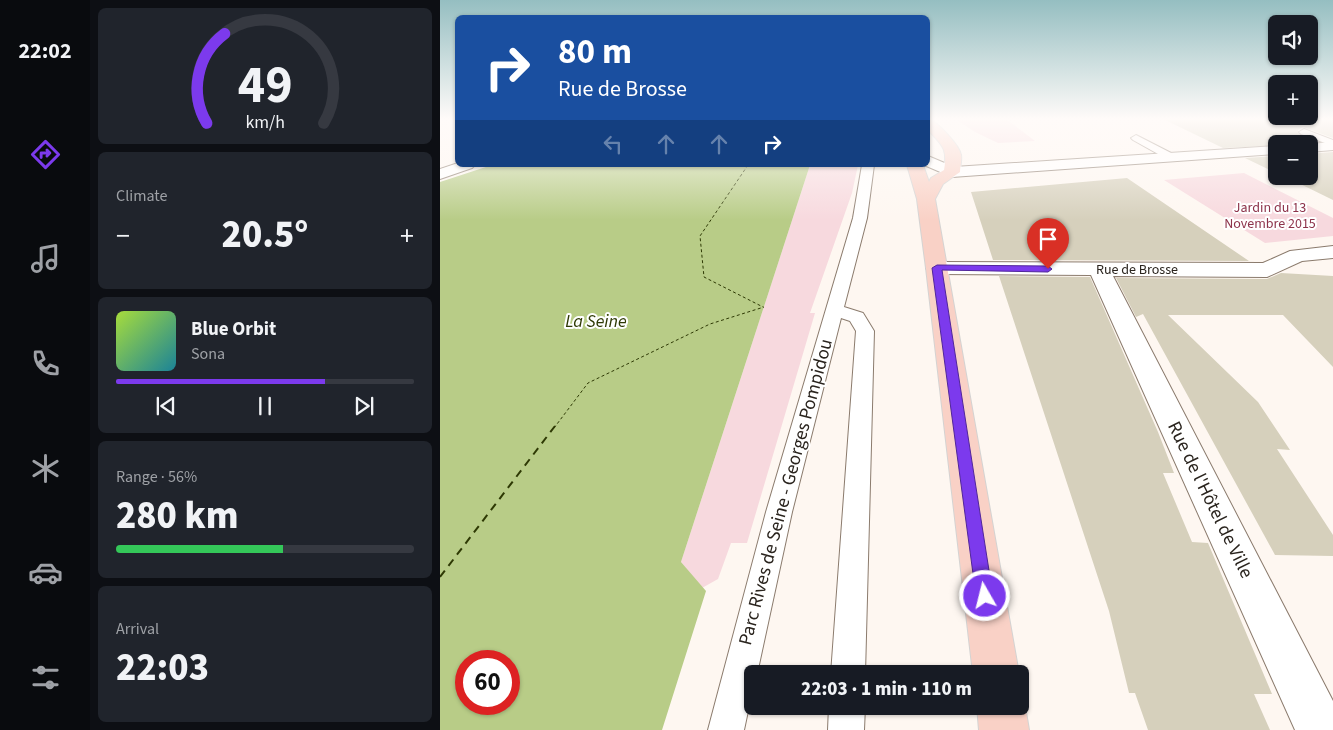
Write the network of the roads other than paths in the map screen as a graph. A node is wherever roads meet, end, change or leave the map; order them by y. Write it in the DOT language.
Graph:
graph roads {
  1 [pos="1162,152"];
  2 [pos="1245,152"];
  3 [pos="954,154"];
  4 [pos="1171,157"];
  5 [pos="930,162"];
  6 [pos="1061,165"];
  7 [pos="461,167"];
  8 [pos="868,167"];
  9 [pos="916,167"];
  10 [pos="952,172"];
  11 [pos="440,174"];
  12 [pos="926,199"];
  13 [pos="1333,252"];
  14 [pos="937,268"];
  15 [pos="1099,270"];
  16 [pos="832,312"];
  17 [pos="848,665"];
  18 [pos="995,665"];
  19 [pos="847,715"];
  20 [pos="1002,715"];
  21 [pos="726,730"];
  22 [pos="846,730"];
  23 [pos="1004,730"];
  24 [pos="1322,730"];
  1 -- 4 [label="lane"];
  2 -- 4 [label="street"];
  3 -- 6 [label="street"];
  3 -- 10 [label="main road"];
  4 -- 6 [label="street"];
  5 -- 10 [label="street"];
  6 -- 10 [label="street"];
  7 -- 11 [label="street"];
  8 -- 16 [label="lane, Parc Rives de Seine - Georges Pompidou"];
  9 -- 12 [label="main road"];
  10 -- 12 [label="main road"];
  12 -- 14 [label="main road"];
  13 -- 15 [label="street, Rue de Brosse"];
  14 -- 15 [label="street, Rue de Brosse"];
  14 -- 18 [label="main road"];
  15 -- 24 [label="street, Rue de l'Hôtel de Ville"];
  16 -- 17 [label="lane"];
  16 -- 21 [label="lane, Parc Rives de Seine - Georges Pompidou"];
  19 -- 22 [label="lane"];
  20 -- 23 [label="main road"];
}
